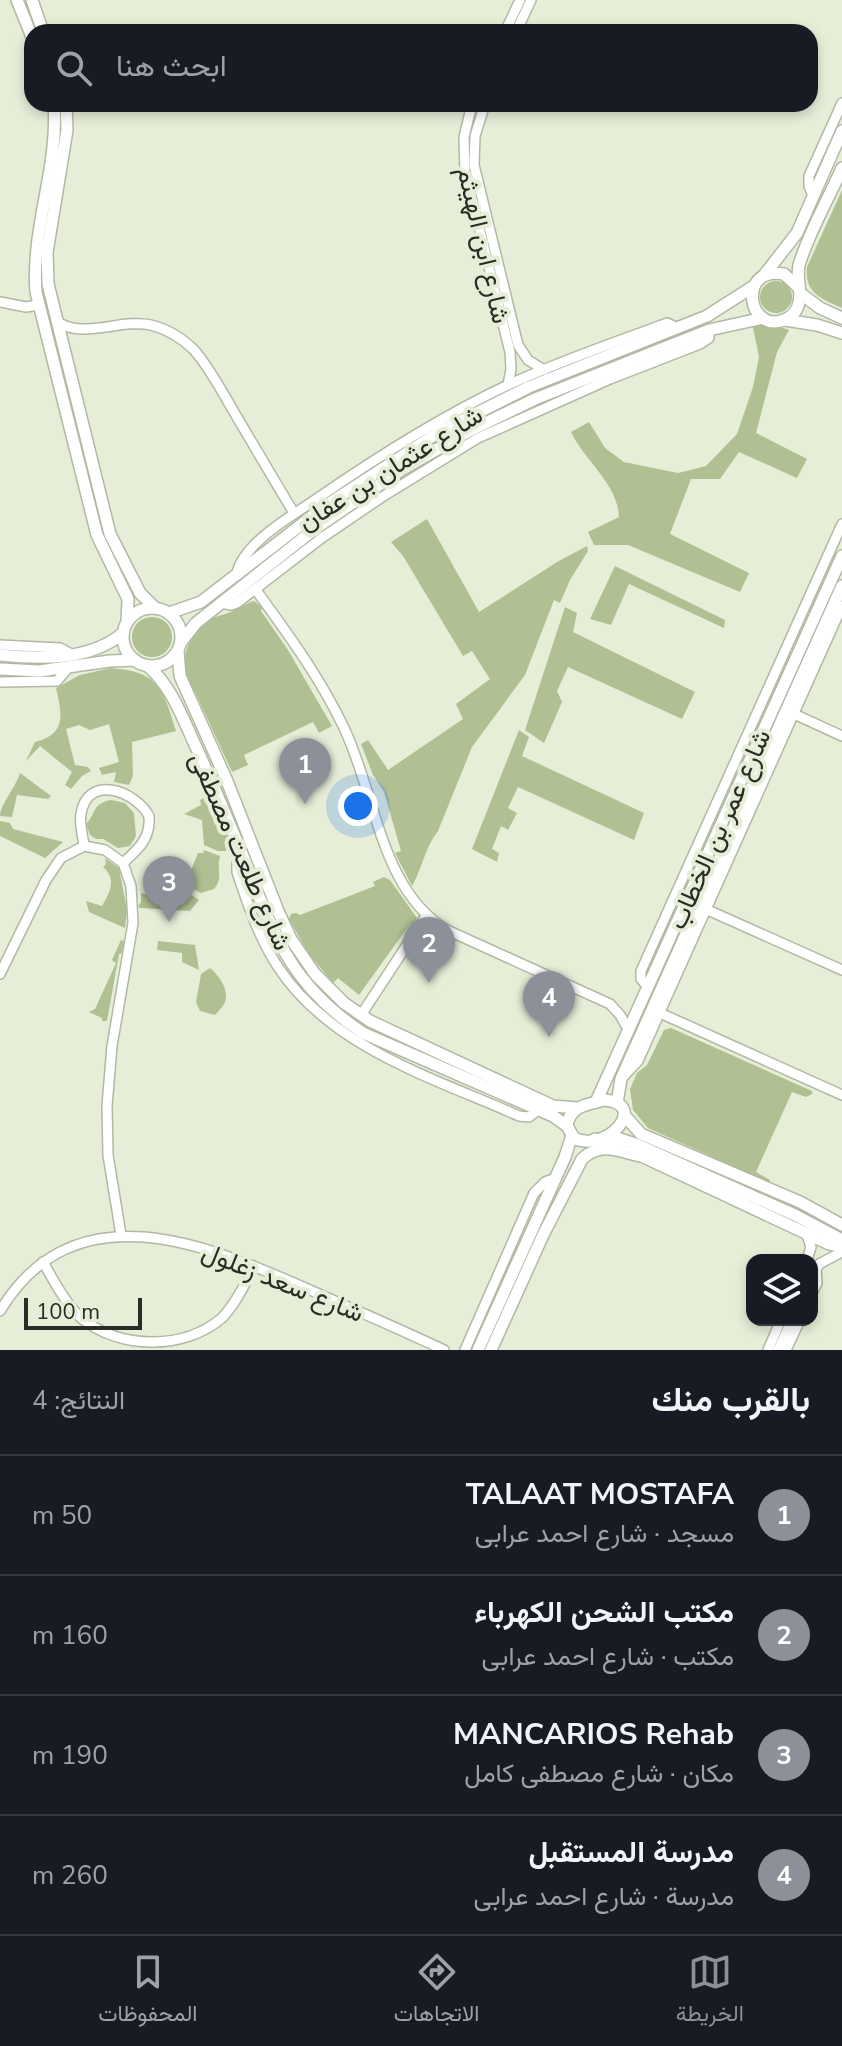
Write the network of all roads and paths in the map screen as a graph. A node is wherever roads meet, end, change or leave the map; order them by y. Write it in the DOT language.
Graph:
graph roads {
  1 [pos="17,0"];
  2 [pos="32,0"];
  3 [pos="520,0"];
  4 [pos="531,0"];
  5 [pos="516,19"];
  6 [pos="27,24"];
  7 [pos="40,24"];
  8 [pos="512,24"];
  9 [pos="516,24"];
  10 [pos="842,103"];
  11 [pos="54,112"];
  12 [pos="66,112"];
  13 [pos="470,112"];
  14 [pos="482,112"];
  15 [pos="842,131"];
  16 [pos="842,168"];
  17 [pos="813,196"];
  18 [pos="764,276"];
  19 [pos="754,286"];
  20 [pos="799,290"];
  21 [pos="0,302"];
  22 [pos="39,305"];
  23 [pos="763,318"];
  24 [pos="842,318"];
  25 [pos="56,319"];
  26 [pos="785,320"];
  27 [pos="678,328"];
  28 [pos="81,330"];
  29 [pos="709,330"];
  30 [pos="842,333"];
  31 [pos="62,350"];
  32 [pos="544,370"];
  33 [pos="508,385"];
  34 [pos="529,387"];
  35 [pos="535,399"];
  36 [pos="294,513"];
  37 [pos="842,524"];
  38 [pos="842,556"];
  39 [pos="237,573"];
  40 [pos="842,586"];
  41 [pos="256,590"];
  42 [pos="220,603"];
  43 [pos="842,606"];
  44 [pos="155,608"];
  45 [pos="169,613"];
  46 [pos="125,628"];
  47 [pos="0,645"];
  48 [pos="179,646"];
  49 [pos="0,655"];
  50 [pos="73,655"];
  51 [pos="135,660"];
  52 [pos="148,666"];
  53 [pos="68,668"];
  54 [pos="0,669"];
  55 [pos="0,682"];
  56 [pos="794,714"];
  57 [pos="842,736"];
  58 [pos="759,755"];
  59 [pos="84,846"];
  60 [pos="242,855"];
  61 [pos="123,863"];
  62 [pos="702,908"];
  63 [pos="426,916"];
  64 [pos="842,970"];
  65 [pos="0,974"];
  66 [pos="648,987"];
  67 [pos="660,1013"];
  68 [pos="361,1015"];
  69 [pos="629,1031"];
  70 [pos="470,1074"];
  71 [pos="621,1079"];
  72 [pos="842,1095"];
  73 [pos="596,1102"];
  74 [pos="617,1103"];
  75 [pos="577,1108"];
  76 [pos="538,1110"];
  77 [pos="624,1115"];
  78 [pos="570,1131"];
  79 [pos="601,1137"];
  80 [pos="640,1156"];
  81 [pos="556,1178"];
  82 [pos="842,1225"];
  83 [pos="806,1232"];
  84 [pos="121,1235"];
  85 [pos="842,1240"];
  86 [pos="842,1249"];
  87 [pos="809,1254"];
  88 [pos="43,1262"];
  89 [pos="254,1266"];
  90 [pos="818,1268"];
  91 [pos="0,1311"];
  92 [pos="778,1326"];
  93 [pos="789,1326"];
  94 [pos="797,1326"];
  95 [pos="444,1350"];
  96 [pos="465,1350"];
  97 [pos="478,1350"];
  98 [pos="491,1350"];
  99 [pos="768,1350"];
  100 [pos="778,1350"];
  101 [pos="786,1350"];
  1 -- 6 [label="street"];
  2 -- 7 [label="street"];
  3 -- 5 [label="street"];
  4 -- 5 [label="street"];
  5 -- 8 [label="street"];
  5 -- 9 [label="street"];
  10 -- 17 [label="street"];
  11 -- 22 [label="street"];
  12 -- 25 [label="street"];
  13 -- 33 [label="street, شارع ابن الهيثم"];
  14 -- 32 [label="street, شارع ابن الهيثم"];
  15 -- 17 [label="street"];
  16 -- 20 [label="street"];
  17 -- 18 [label="street"];
  18 -- 19 [label="street"];
  18 -- 20 [label="street"];
  19 -- 23 [label="street"];
  19 -- 27 [label="street, شارع عثمان بن عفان"];
  20 -- 24 [label="street"];
  20 -- 26 [label="street"];
  21 -- 22 [label="street"];
  22 -- 46 [label="street"];
  23 -- 26 [label="street"];
  23 -- 29 [label="street, شارع عثمان بن عفان"];
  25 -- 28 [label="street"];
  25 -- 31 [label="street"];
  26 -- 30 [label="street"];
  27 -- 32 [label="street"];
  27 -- 34 [label="street, شارع عثمان بن عفان"];
  28 -- 31 [label="street"];
  28 -- 36 [label="street"];
  29 -- 35 [label="street, شارع عثمان بن عفان"];
  29 -- 41 [label="street"];
  31 -- 44 [label="street"];
  32 -- 33 [label="street"];
  33 -- 36 [label="street"];
  34 -- 35 [label="street"];
  34 -- 39 [label="street, شارع عثمان بن عفان"];
  35 -- 42 [label="street, شارع عثمان بن عفان"];
  36 -- 39 [label="street"];
  37 -- 66 [label="street"];
  38 -- 58 [label="street, شارع عمر بن الخطاب"];
  39 -- 45 [label="street, شارع عثمان بن عفان"];
  40 -- 58 [label="street, شارع عمر بن الخطاب"];
  41 -- 42 [label="street"];
  41 -- 63 [label="street"];
  42 -- 48 [label="street, شارع عثمان بن عفان"];
  43 -- 56 [label="street"];
  44 -- 45 [label="street"];
  44 -- 46 [label="street"];
  45 -- 48 [label="street"];
  46 -- 50 [label="street"];
  46 -- 51 [label="street"];
  47 -- 50 [label="street"];
  48 -- 52 [label="street"];
  48 -- 68 [label="street, شارع طلعت مصطفى"];
  49 -- 50 [label="street"];
  51 -- 52 [label="street"];
  51 -- 53 [label="street"];
  52 -- 60 [label="street, شارع طلعت مصطفى"];
  53 -- 54 [label="street"];
  53 -- 55 [label="street"];
  56 -- 57 [label="street"];
  56 -- 62 [label="street"];
  58 -- 62 [label="street, شارع عمر بن الخطاب"];
  58 -- 66 [label="street, شارع عمر بن الخطاب"];
  59 -- 61 [label="street"];
  59 -- 61 [label="street"];
  59 -- 65 [label="street"];
  60 -- 70 [label="street, شارع طلعت مصطفى"];
  60 -- 76 [label="street"];
  61 -- 84 [label="street"];
  62 -- 64 [label="street"];
  62 -- 67 [label="street"];
  62 -- 71 [label="street, شارع عمر بن الخطاب"];
  63 -- 68 [label="street"];
  63 -- 69 [label="street"];
  66 -- 69 [label="street, شارع عمر بن الخطاب"];
  67 -- 71 [label="street"];
  67 -- 72 [label="street"];
  68 -- 70 [label="street, شارع طلعت مصطفى"];
  69 -- 73 [label="street, شارع عمر بن الخطاب"];
  70 -- 75 [label="street, شارع طلعت مصطفى"];
  70 -- 76 [label="street, شارع طلعت مصطفى"];
  71 -- 74 [label="street, شارع عمر بن الخطاب"];
  73 -- 74 [label="street"];
  73 -- 75 [label="street"];
  74 -- 77 [label="street"];
  75 -- 78 [label="street"];
  76 -- 78 [label="street, شارع طلعت مصطفى"];
  77 -- 79 [label="street"];
  77 -- 82 [label="street"];
  78 -- 79 [label="street"];
  78 -- 81 [label="street"];
  79 -- 80 [label="street"];
  79 -- 85 [label="street"];
  80 -- 83 [label="street"];
  80 -- 98 [label="street"];
  81 -- 96 [label="street"];
  81 -- 97 [label="street"];
  83 -- 86 [label="street"];
  83 -- 87 [label="street"];
  84 -- 88 [label="street, شارع سعد زغلول"];
  84 -- 89 [label="street, شارع سعد زغلول"];
  86 -- 90 [label="street"];
  88 -- 89 [label="street"];
  88 -- 91 [label="street, شارع سعد زغلول"];
  89 -- 95 [label="street, شارع سعد زغلول"];
  92 -- 99 [label="street"];
  93 -- 100 [label="street"];
  94 -- 101 [label="street"];
}
